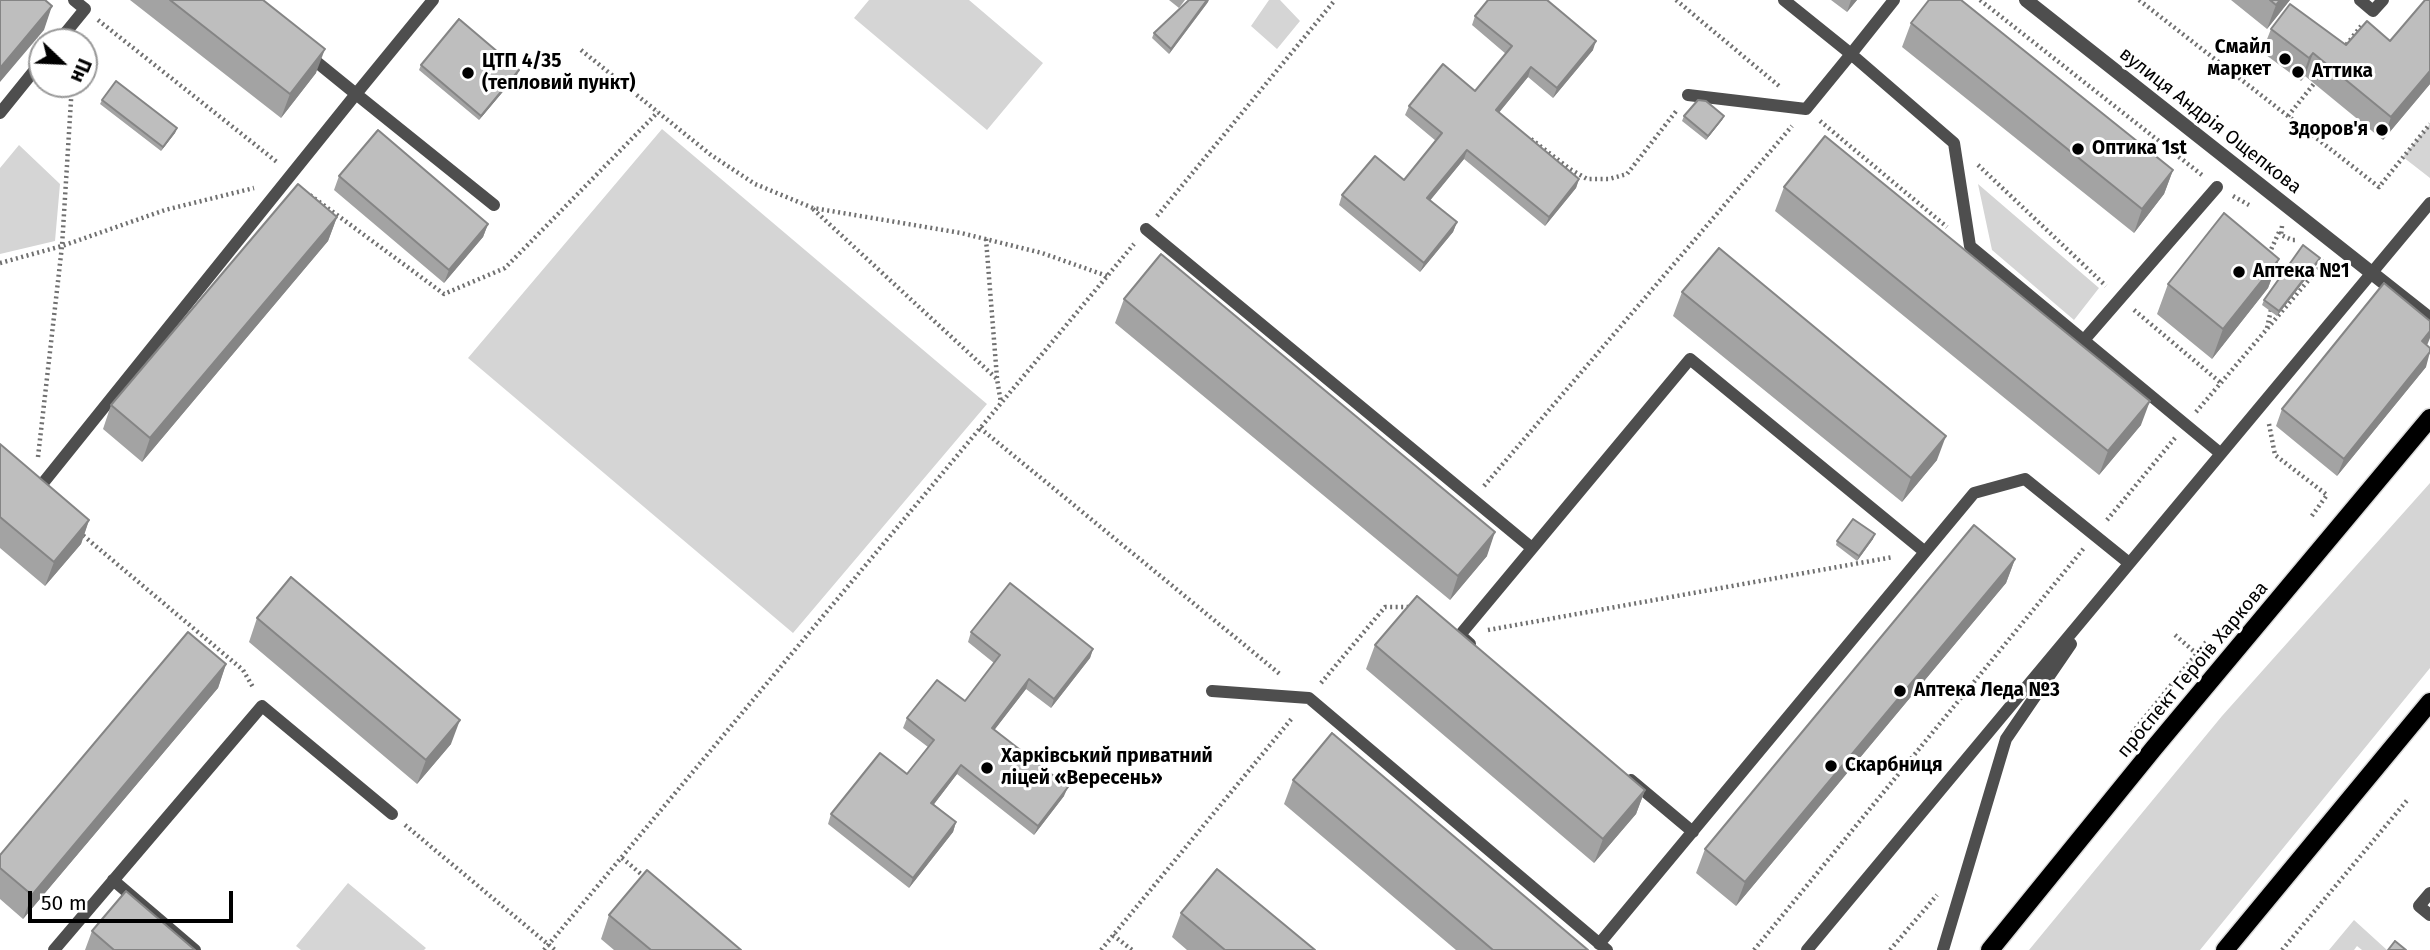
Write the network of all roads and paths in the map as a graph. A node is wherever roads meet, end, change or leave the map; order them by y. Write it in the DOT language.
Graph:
graph roads {
  1 [pos="74,0"];
  2 [pos="433,0"];
  3 [pos="1335,0"];
  4 [pos="1676,0"];
  5 [pos="1784,0"];
  6 [pos="1894,0"];
  7 [pos="1980,0"];
  8 [pos="2026,0"];
  9 [pos="2139,0"];
  10 [pos="2360,0"];
  11 [pos="2383,0"];
  12 [pos="85,9"];
  13 [pos="2373,11"];
  14 [pos="69,28"];
  15 [pos="293,43"];
  16 [pos="581,50"];
  17 [pos="2339,53"];
  18 [pos="1851,54"];
  19 [pos="2322,74"];
  20 [pos="28,78"];
  21 [pos="356,94"];
  22 [pos="1688,95"];
  23 [pos="71,98"];
  24 [pos="1806,109"];
  25 [pos="0,113"];
  26 [pos="2288,116"];
  27 [pos="2430,124"];
  28 [pos="1521,131"];
  29 [pos="1954,142"];
  30 [pos="289,177"];
  31 [pos="2217,187"];
  32 [pos="2430,203"];
  33 [pos="494,205"];
  34 [pos="2250,206"];
  35 [pos="813,208"];
  36 [pos="2272,218"];
  37 [pos="1146,229"];
  38 [pos="2281,229"];
  39 [pos="2300,237"];
  40 [pos="986,239"];
  41 [pos="62,246"];
  42 [pos="1970,246"];
  43 [pos="2329,256"];
  44 [pos="2267,258"];
  45 [pos="0,263"];
  46 [pos="2371,272"];
  47 [pos="1107,276"];
  48 [pos="2274,297"];
  49 [pos="2121,299"];
  50 [pos="2430,319"];
  51 [pos="2267,328"];
  52 [pos="2084,340"];
  53 [pos="997,379"];
  54 [pos="2221,383"];
  55 [pos="1001,403"];
  56 [pos="2255,412"];
  57 [pos="2430,418"];
  58 [pos="2185,425"];
  59 [pos="981,428"];
  60 [pos="2220,453"];
  61 [pos="30,490"];
  62 [pos="1473,499"];
  63 [pos="2311,517"];
  64 [pos="76,529"];
  65 [pos="2095,535"];
  66 [pos="1532,548"];
  67 [pos="1925,552"];
  68 [pos="2129,563"];
  69 [pos="2113,583"];
  70 [pos="1412,607"];
  71 [pos="1460,635"];
  72 [pos="2175,635"];
  73 [pos="2206,642"];
  74 [pos="1481,653"];
  75 [pos="2197,653"];
  76 [pos="1212,691"];
  77 [pos="1308,698"];
  78 [pos="2430,702"];
  79 [pos="262,706"];
  80 [pos="2132,733"];
  81 [pos="1619,769"];
  82 [pos="2409,798"];
  83 [pos="392,814"];
  84 [pos="1693,832"];
  85 [pos="622,858"];
  86 [pos="113,880"];
  87 [pos="650,880"];
  88 [pos="1944,887"];
  89 [pos="2430,893"];
  90 [pos="2430,915"];
  91 [pos="1113,935"];
  92 [pos="549,944"];
  93 [pos="1603,947"];
  94 [pos="54,950"];
  95 [pos="195,950"];
  96 [pos="544,950"];
  97 [pos="555,950"];
  98 [pos="1101,950"];
  99 [pos="1132,950"];
  100 [pos="1754,950"];
  101 [pos="1807,950"];
  102 [pos="1890,950"];
  103 [pos="1942,950"];
  104 [pos="1990,950"];
  105 [pos="2225,950"];
  106 [pos="2283,950"];
  1 -- 12 [label="lane"];
  2 -- 21 [label="lane"];
  3 -- 37 [label="path"];
  4 -- 24 [label="path"];
  5 -- 18 [label="lane"];
  6 -- 18 [label="lane"];
  7 -- 31 [label="path"];
  8 -- 46 [label="street, вулиця Андрія Ощепкова"];
  9 -- 26 [label="path"];
  10 -- 13 [label="lane"];
  11 -- 13 [label="lane"];
  12 -- 14 [label="lane"];
  12 -- 30 [label="path"];
  13 -- 17 [label="path"];
  15 -- 21 [label="lane"];
  16 -- 35 [label="path"];
  18 -- 24 [label="lane"];
  18 -- 29 [label="lane"];
  19 -- 26 [label="path"];
  20 -- 25 [label="lane"];
  21 -- 30 [label="lane"];
  21 -- 33 [label="lane"];
  22 -- 24 [label="lane"];
  22 -- 28 [label="path"];
  23 -- 41 [label="path"];
  24 -- 42 [label="path"];
  24 -- 62 [label="path"];
  26 -- 27 [label="path"];
  29 -- 42 [label="lane"];
  29 -- 49 [label="path"];
  30 -- 41 [label="path"];
  30 -- 61 [label="lane"];
  31 -- 34 [label="path"];
  31 -- 49 [label="lane"];
  32 -- 46 [label="lane"];
  35 -- 40 [label="path"];
  35 -- 53 [label="path"];
  36 -- 38 [label="path"];
  37 -- 47 [label="path"];
  37 -- 62 [label="lane"];
  38 -- 39 [label="path"];
  38 -- 44 [label="path"];
  40 -- 47 [label="path"];
  40 -- 53 [label="path"];
  41 -- 45 [label="path"];
  41 -- 61 [label="path"];
  42 -- 52 [label="lane"];
  43 -- 51 [label="path"];
  46 -- 50 [label="street, вулиця Андрія Ощепкова"];
  46 -- 56 [label="lane"];
  47 -- 55 [label="path"];
  48 -- 51 [label="path"];
  49 -- 52 [label="lane"];
  49 -- 54 [label="path"];
  51 -- 54 [label="path"];
  52 -- 58 [label="lane"];
  53 -- 55 [label="path"];
  54 -- 58 [label="path"];
  55 -- 59 [label="path"];
  56 -- 60 [label="lane"];
  56 -- 63 [label="path"];
  57 -- 104 [label="main road, проспект Героїв Харкова"];
  58 -- 60 [label="lane"];
  58 -- 65 [label="path"];
  59 -- 77 [label="path"];
  59 -- 85 [label="path"];
  60 -- 68 [label="lane"];
  62 -- 66 [label="lane"];
  64 -- 79 [label="path"];
  65 -- 67 [label="lane"];
  65 -- 68 [label="lane"];
  65 -- 100 [label="path"];
  66 -- 67 [label="lane"];
  66 -- 71 [label="lane"];
  67 -- 71 [label="path"];
  67 -- 84 [label="lane"];
  68 -- 69 [label="lane"];
  69 -- 101 [label="lane"];
  69 -- 103 [label="lane"];
  70 -- 77 [label="path"];
  71 -- 74 [label="lane"];
  72 -- 75 [label="path"];
  73 -- 75 [label="path"];
  75 -- 80 [label="path"];
  76 -- 77 [label="lane"];
  77 -- 91 [label="path"];
  77 -- 93 [label="lane"];
  78 -- 105 [label="main road"];
  79 -- 83 [label="lane"];
  79 -- 86 [label="lane"];
  81 -- 84 [label="lane"];
  82 -- 106 [label="path"];
  83 -- 92 [label="path"];
  84 -- 93 [label="lane"];
  85 -- 87 [label="path"];
  85 -- 92 [label="path"];
  86 -- 94 [label="lane"];
  86 -- 95 [label="lane"];
  88 -- 102 [label="path"];
  89 -- 90 [label="lane"];
  91 -- 98 [label="path"];
  91 -- 99 [label="path"];
  92 -- 96 [label="path"];
  92 -- 97 [label="path"];
}
